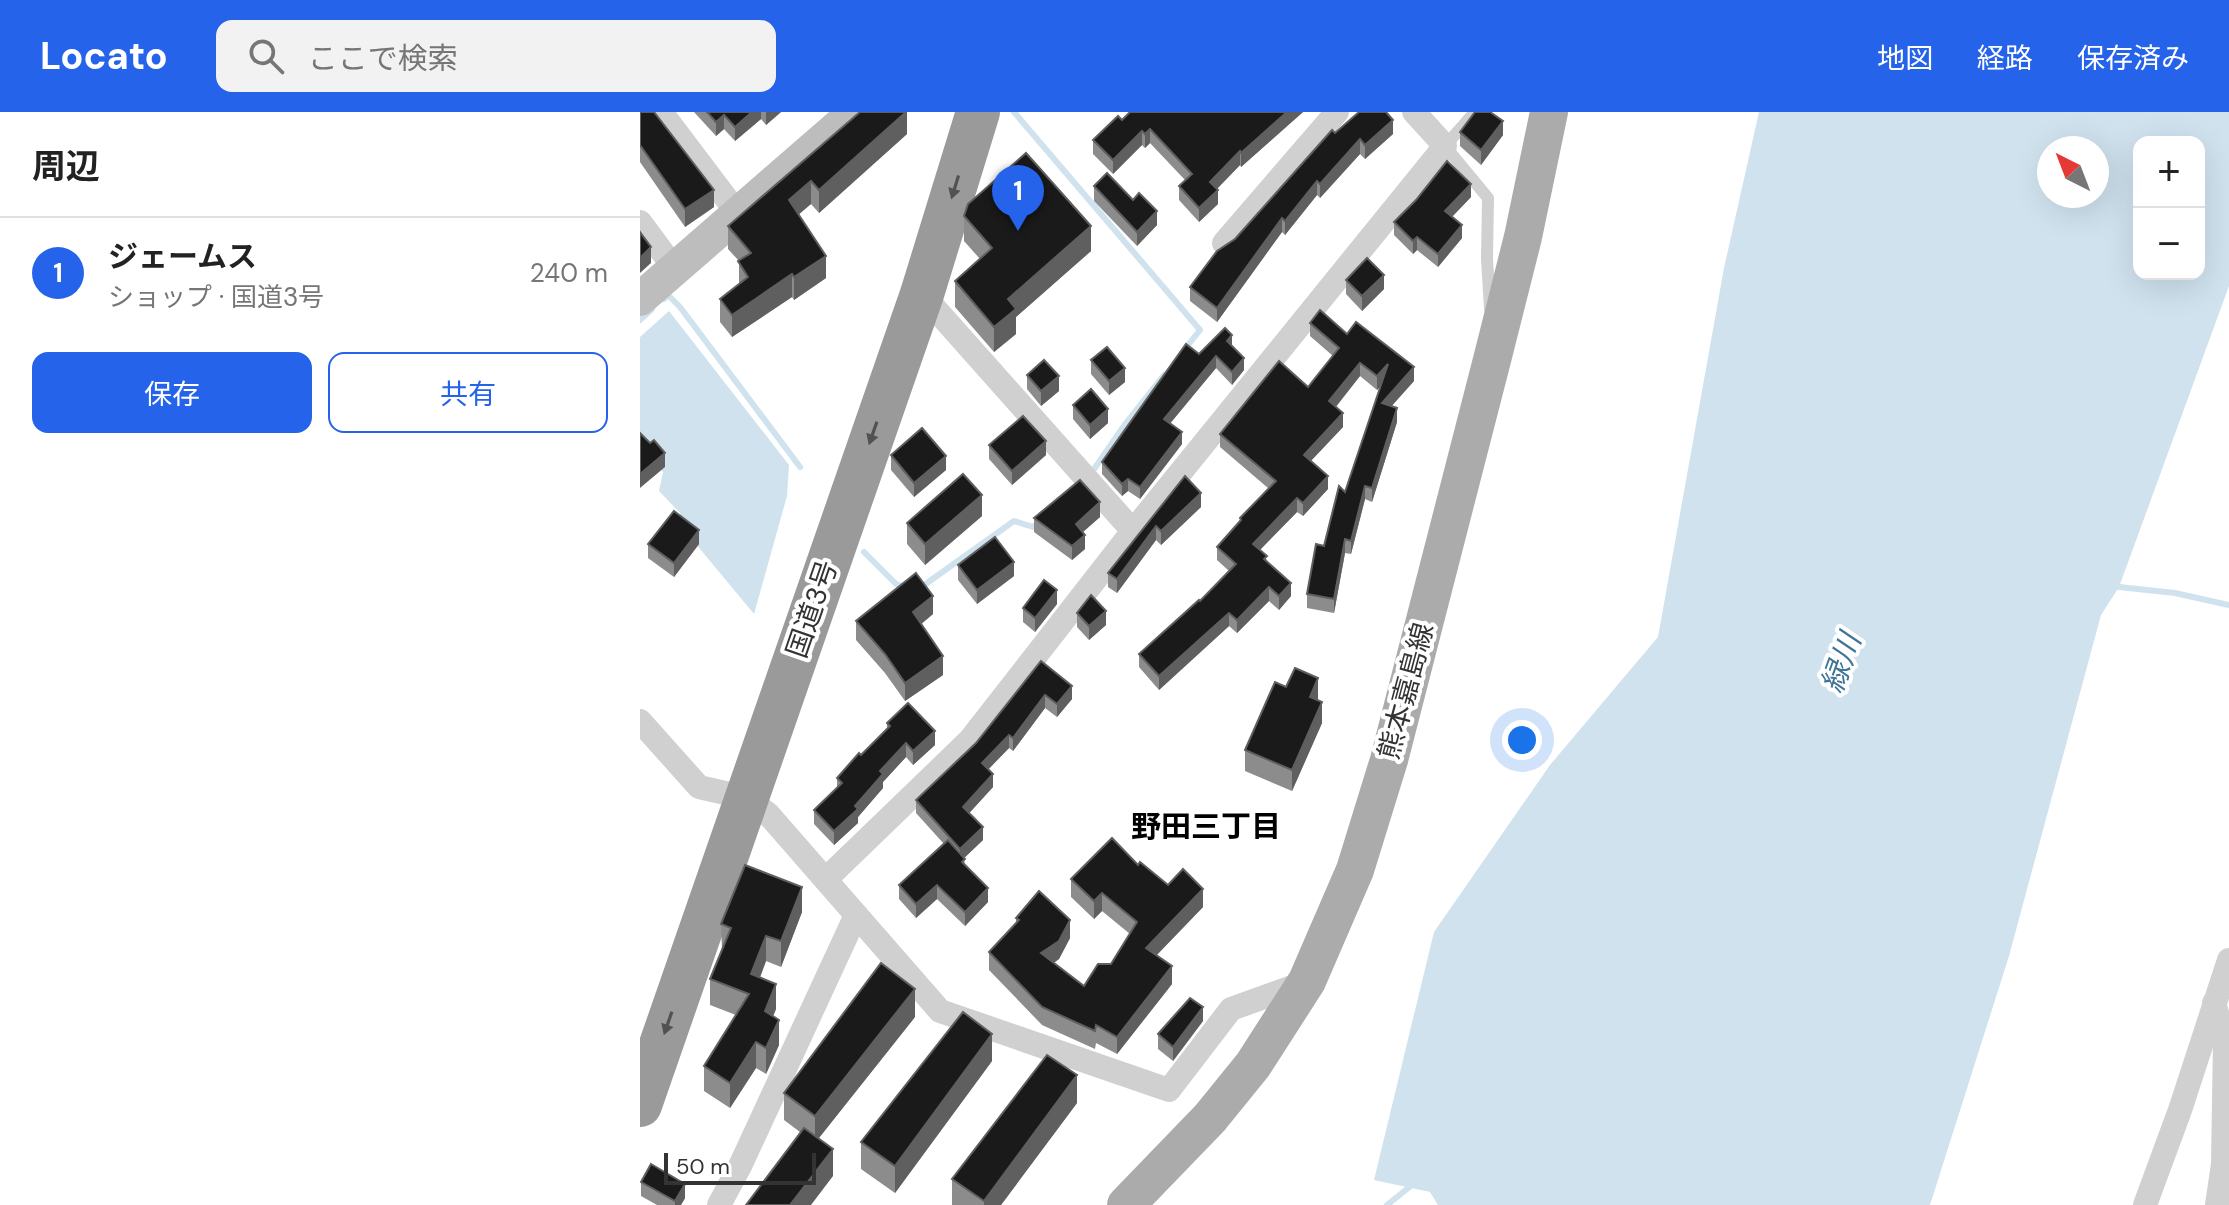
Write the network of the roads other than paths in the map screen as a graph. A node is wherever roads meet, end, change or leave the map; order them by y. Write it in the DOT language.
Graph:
graph roads {
  1 [pos="661,112"];
  2 [pos="855,112"];
  3 [pos="947,112"];
  4 [pos="978,112"];
  5 [pos="1337,112"];
  6 [pos="1414,112"];
  7 [pos="1475,112"];
  8 [pos="1549,112"];
  9 [pos="1445,146"];
  10 [pos="738,214"];
  11 [pos="640,222"];
  12 [pos="1224,243"];
  13 [pos="675,269"];
  14 [pos="922,294"];
  15 [pos="640,299"];
  16 [pos="1493,356"];
  17 [pos="1133,531"];
  18 [pos="640,721"];
  19 [pos="734,795"];
  20 [pos="826,879"];
  21 [pos="856,915"];
  22 [pos="2229,960"];
  23 [pos="1307,981"];
  24 [pos="2214,1003"];
  25 [pos="640,1017"];
  26 [pos="640,1105"];
  27 [pos="2223,1164"];
  28 [pos="719,1205"];
  29 [pos="1126,1205"];
  30 [pos="2145,1205"];
  31 [pos="2203,1205"];
  32 [pos="2217,1205"];
  1 -- 10 [label="street"];
  2 -- 10 [label="street"];
  3 -- 19 [label="highway, 国道3号"];
  4 -- 14 [label="highway, 国道3号, one-way"];
  5 -- 12 [label="street"];
  6 -- 9 [label="street"];
  7 -- 9 [label="lane"];
  8 -- 16 [label="main road, 熊本嘉島線"];
  9 -- 16 [label="lane"];
  9 -- 17 [label="street"];
  10 -- 13 [label="street"];
  11 -- 13 [label="street"];
  13 -- 15 [label="street"];
  14 -- 17 [label="street"];
  14 -- 19 [label="highway, 国道3号, one-way"];
  16 -- 23 [label="main road, 熊本嘉島線"];
  17 -- 20 [label="street"];
  18 -- 19 [label="street"];
  19 -- 20 [label="street"];
  19 -- 25 [label="highway, 国道3号"];
  19 -- 26 [label="highway, 国道3号, one-way"];
  20 -- 21 [label="street"];
  21 -- 23 [label="street"];
  21 -- 28 [label="street"];
  22 -- 24 [label="street"];
  23 -- 29 [label="main road, 熊本嘉島線"];
  24 -- 27 [label="street"];
  24 -- 30 [label="street"];
  27 -- 31 [label="street"];
  27 -- 32 [label="street"];
}
